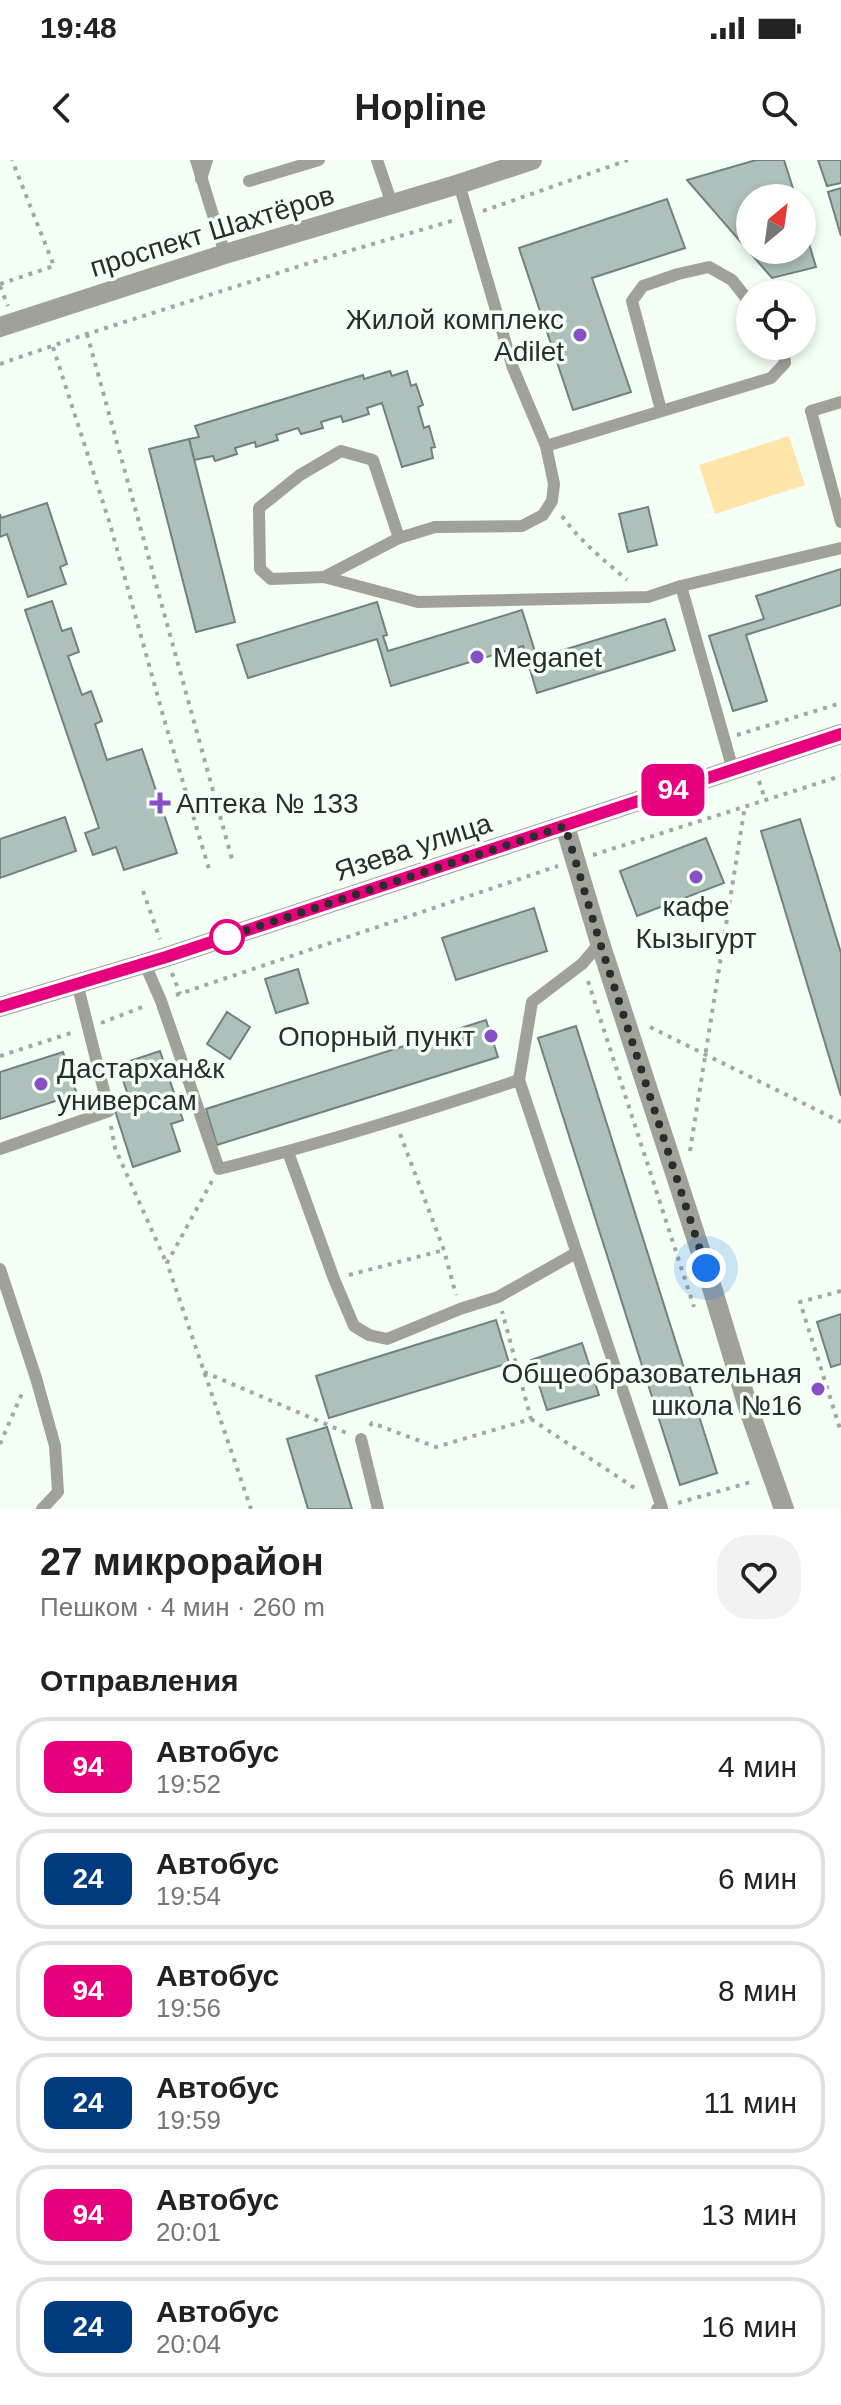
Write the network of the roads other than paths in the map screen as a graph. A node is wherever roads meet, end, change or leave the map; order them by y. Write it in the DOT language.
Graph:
graph roads {
  1 [pos="196,160"];
  2 [pos="207,160"];
  3 [pos="319,160"];
  4 [pos="377,160"];
  5 [pos="532,160"];
  6 [pos="201,179"];
  7 [pos="249,181"];
  8 [pos="459,184"];
  9 [pos="392,204"];
  10 [pos="225,254"];
  11 [pos="736,285"];
  12 [pos="0,327"];
  13 [pos="785,360"];
  14 [pos="841,402"];
  15 [pos="661,410"];
  16 [pos="546,446"];
  17 [pos="841,522"];
  18 [pos="399,538"];
  19 [pos="841,548"];
  20 [pos="324,577"];
  21 [pos="681,586"];
  22 [pos="841,734"];
  23 [pos="733,770"];
  24 [pos="565,826"];
  25 [pos="600,943"];
  26 [pos="144,962"];
  27 [pos="77,983"];
  28 [pos="0,1007"];
  29 [pos="519,1080"];
  30 [pos="0,1149"];
  31 [pos="288,1152"];
  32 [pos="576,1253"];
  33 [pos="0,1269"];
  34 [pos="361,1439"];
  35 [pos="660,1508"];
  36 [pos="42,1509"];
  37 [pos="378,1509"];
  38 [pos="784,1509"];
  1 -- 6 [label="lane"];
  2 -- 6 [label="lane"];
  3 -- 7 [label="lane"];
  4 -- 9 [label="lane"];
  5 -- 8 [label="street, проспект Шахтёров"];
  6 -- 10 [label="lane"];
  8 -- 9 [label="street, проспект Шахтёров"];
  8 -- 16 [label="lane"];
  9 -- 10 [label="street, проспект Шахтёров"];
  10 -- 12 [label="street, проспект Шахтёров"];
  11 -- 15 [label="lane"];
  13 -- 15 [label="lane"];
  14 -- 17 [label="lane"];
  15 -- 16 [label="lane"];
  16 -- 18 [label="lane"];
  18 -- 20 [label="lane"];
  18 -- 20 [label="lane"];
  19 -- 21 [label="lane"];
  20 -- 21 [label="lane"];
  21 -- 23 [label="lane"];
  22 -- 23 [label="street, Язева улица"];
  23 -- 24 [label="street, Язева улица"];
  24 -- 25 [label="street"];
  24 -- 26 [label="street, Язева улица"];
  25 -- 29 [label="lane"];
  25 -- 38 [label="street"];
  26 -- 27 [label="street, Язева улица"];
  26 -- 31 [label="lane"];
  27 -- 28 [label="street, Язева улица"];
  27 -- 30 [label="lane"];
  29 -- 31 [label="lane"];
  29 -- 32 [label="lane"];
  31 -- 32 [label="lane"];
  32 -- 35 [label="lane"];
  33 -- 36 [label="lane"];
  34 -- 37 [label="lane"];
}
